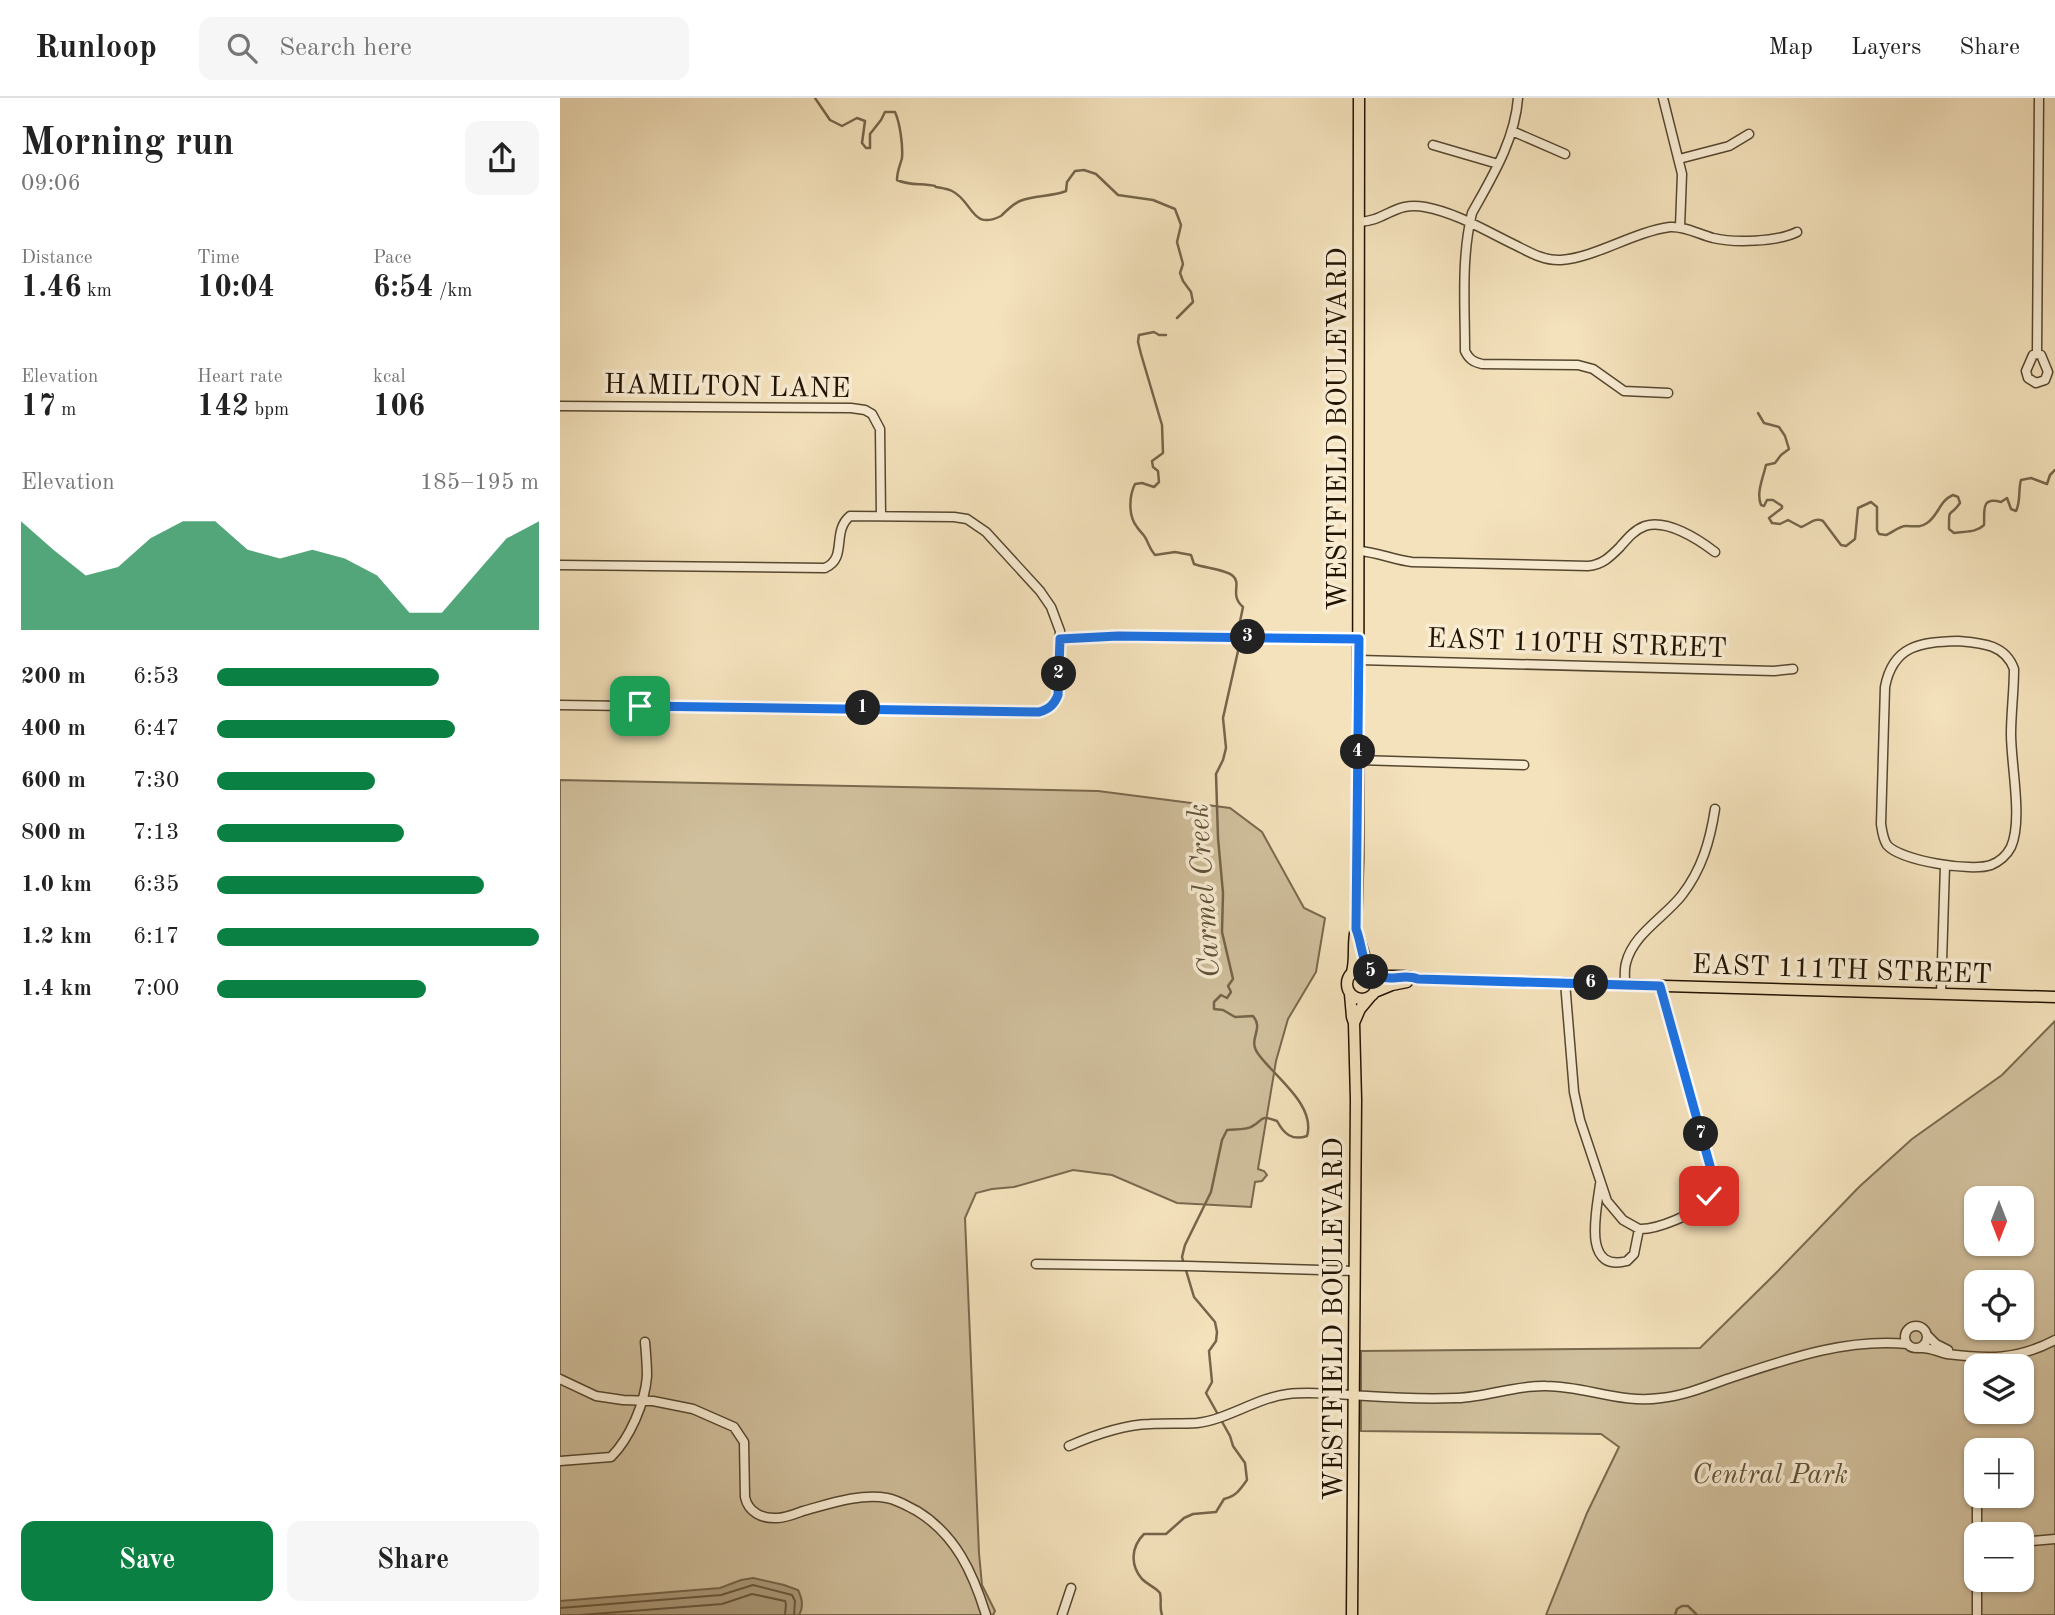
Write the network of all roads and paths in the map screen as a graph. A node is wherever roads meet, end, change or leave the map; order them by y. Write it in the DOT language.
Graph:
graph roads {
  1 [pos="1359,98"];
  2 [pos="1518,98"];
  3 [pos="1663,98"];
  4 [pos="2039,98"];
  5 [pos="1512,131"];
  6 [pos="1749,134"];
  7 [pos="1433,145"];
  8 [pos="1565,154"];
  9 [pos="1679,159"];
  10 [pos="1498,164"];
  11 [pos="1359,222"];
  12 [pos="1470,223"];
  13 [pos="1680,227"];
  14 [pos="1797,232"];
  15 [pos="2037,354"];
  16 [pos="1668,393"];
  17 [pos="560,406"];
  18 [pos="881,516"];
  19 [pos="1359,551"];
  20 [pos="1715,552"];
  21 [pos="560,565"];
  22 [pos="1060,639"];
  23 [pos="1359,639"];
  24 [pos="1359,660"];
  25 [pos="1793,669"];
  26 [pos="560,705"];
  27 [pos="1358,760"];
  28 [pos="1524,765"];
  29 [pos="1715,809"];
  30 [pos="1945,865"];
  31 [pos="1356,929"];
  32 [pos="1352,972"];
  33 [pos="1372,973"];
  34 [pos="1418,979"];
  35 [pos="1565,982"];
  36 [pos="1625,985"];
  37 [pos="1660,986"];
  38 [pos="1350,994"];
  39 [pos="1941,994"];
  40 [pos="1373,995"];
  41 [pos="2055,997"];
  42 [pos="1354,1023"];
  43 [pos="1600,1182"];
  44 [pos="1639,1229"];
  45 [pos="1036,1264"];
  46 [pos="1355,1271"];
  47 [pos="1906,1331"];
  48 [pos="1927,1335"];
  49 [pos="2055,1340"];
  50 [pos="645,1342"];
  51 [pos="1877,1342"];
  52 [pos="1907,1343"];
  53 [pos="1920,1348"];
  54 [pos="1953,1354"];
  55 [pos="560,1379"];
  56 [pos="1354,1395"];
  57 [pos="641,1400"];
  58 [pos="1069,1446"];
  59 [pos="560,1461"];
  60 [pos="2055,1539"];
  61 [pos="2034,1541"];
  62 [pos="1071,1588"];
  63 [pos="1977,1592"];
  64 [pos="986,1615"];
  65 [pos="1062,1615"];
  66 [pos="1352,1615"];
  67 [pos="1977,1615"];
  1 -- 11 [label="main road, WESTFIELD BOULEVARD"];
  2 -- 5 [label="street"];
  3 -- 9 [label="street"];
  4 -- 15 [label="street"];
  5 -- 8 [label="street"];
  5 -- 10 [label="street"];
  6 -- 9 [label="street"];
  7 -- 10 [label="street"];
  9 -- 13 [label="street"];
  10 -- 12 [label="street"];
  11 -- 12 [label="street"];
  11 -- 19 [label="main road, WESTFIELD BOULEVARD"];
  12 -- 13 [label="street"];
  12 -- 16 [label="street"];
  13 -- 14 [label="street"];
  17 -- 18 [label="street, HAMILTON LANE"];
  18 -- 21 [label="street"];
  18 -- 22 [label="street"];
  19 -- 20 [label="street"];
  19 -- 23 [label="main road, WESTFIELD BOULEVARD"];
  22 -- 23 [label="street"];
  22 -- 26 [label="street"];
  23 -- 24 [label="main road, WESTFIELD BOULEVARD"];
  24 -- 25 [label="street, EAST 110TH STREET"];
  24 -- 27 [label="main road, WESTFIELD BOULEVARD"];
  27 -- 28 [label="street"];
  27 -- 31 [label="main road, WESTFIELD BOULEVARD"];
  29 -- 36 [label="street"];
  30 -- 30 [label="street"];
  30 -- 39 [label="street"];
  31 -- 32 [label="main road, WESTFIELD BOULEVARD"];
  31 -- 33 [label="main road, WESTFIELD BOULEVARD"];
  32 -- 33 [label="main road"];
  32 -- 38 [label="main road"];
  33 -- 34 [label="main road, EAST 111TH STREET"];
  33 -- 40 [label="main road"];
  34 -- 35 [label="main road, EAST 111TH STREET"];
  34 -- 40 [label="main road, EAST 111TH STREET"];
  35 -- 36 [label="main road, EAST 111TH STREET"];
  35 -- 43 [label="street"];
  36 -- 37 [label="main road, EAST 111TH STREET"];
  37 -- 39 [label="main road, EAST 111TH STREET"];
  37 -- 44 [label="street"];
  38 -- 40 [label="main road"];
  38 -- 42 [label="main road, WESTFIELD BOULEVARD"];
  39 -- 41 [label="main road, EAST 111TH STREET"];
  40 -- 42 [label="main road"];
  42 -- 46 [label="main road, WESTFIELD BOULEVARD"];
  43 -- 44 [label="street"];
  43 -- 44 [label="street"];
  45 -- 46 [label="street"];
  46 -- 56 [label="main road, WESTFIELD BOULEVARD"];
  47 -- 48 [label="street"];
  47 -- 51 [label="street"];
  47 -- 52 [label="street"];
  48 -- 53 [label="street"];
  48 -- 54 [label="street"];
  49 -- 54 [label="street"];
  50 -- 57 [label="street"];
  51 -- 52 [label="street"];
  51 -- 56 [label="street"];
  52 -- 53 [label="street"];
  53 -- 54 [label="street"];
  55 -- 57 [label="street"];
  56 -- 58 [label="street"];
  56 -- 66 [label="main road, WESTFIELD BOULEVARD"];
  57 -- 59 [label="street"];
  57 -- 64 [label="street"];
  60 -- 61 [label="street"];
  62 -- 65 [label="street"];
  63 -- 67 [label="street"];
}
